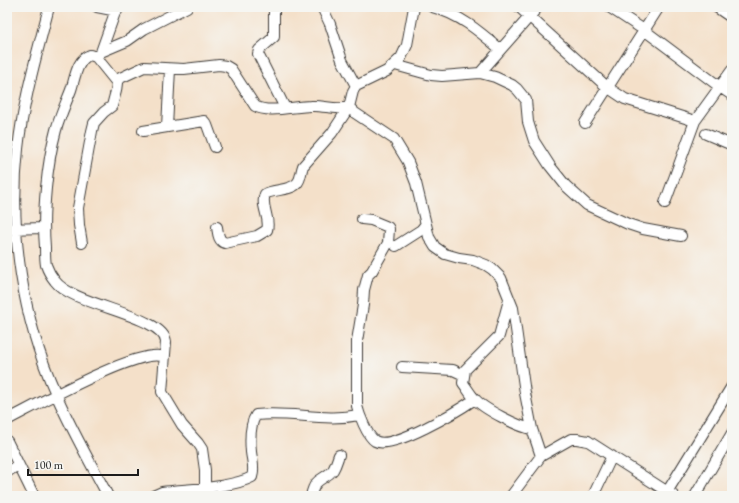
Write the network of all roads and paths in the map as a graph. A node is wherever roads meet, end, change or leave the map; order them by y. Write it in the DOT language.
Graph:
graph roads {
  1 [pos="49,7"];
  2 [pos="97,7"];
  3 [pos="187,7"];
  4 [pos="274,7"];
  5 [pos="322,7"];
  6 [pos="414,7"];
  7 [pos="432,7"];
  8 [pos="518,7"];
  9 [pos="538,7"];
  10 [pos="609,7"];
  11 [pos="659,7"];
  12 [pos="716,7"];
  13 [pos="117,9"];
  14 [pos="530,18"];
  15 [pos="732,18"];
  16 [pos="644,30"];
  17 [pos="500,49"];
  18 [pos="98,55"];
  19 [pos="395,65"];
  20 [pos="170,69"];
  21 [pos="732,70"];
  22 [pos="480,73"];
  23 [pos="116,80"];
  24 [pos="356,86"];
  25 [pos="607,87"];
  26 [pos="720,88"];
  27 [pos="732,95"];
  28 [pos="349,107"];
  29 [pos="285,108"];
  30 [pos="695,121"];
  31 [pos="585,123"];
  32 [pos="166,127"];
  33 [pos="143,131"];
  34 [pos="706,134"];
  35 [pos="732,145"];
  36 [pos="215,147"];
  37 [pos="665,203"];
  38 [pos="362,219"];
  39 [pos="425,225"];
  40 [pos="217,227"];
  41 [pos="44,228"];
  42 [pos="11,229"];
  43 [pos="681,236"];
  44 [pos="82,243"];
  45 [pos="396,246"];
  46 [pos="509,300"];
  47 [pos="164,357"];
  48 [pos="402,367"];
  49 [pos="464,375"];
  50 [pos="732,386"];
  51 [pos="56,394"];
  52 [pos="475,399"];
  53 [pos="359,415"];
  54 [pos="7,420"];
  55 [pos="532,429"];
  56 [pos="732,433"];
  57 [pos="7,442"];
  58 [pos="338,455"];
  59 [pos="541,456"];
  60 [pos="612,456"];
  61 [pos="18,465"];
  62 [pos="7,472"];
  63 [pos="204,487"];
  64 [pos="176,493"];
  65 [pos="671,494"];
  66 [pos="34,496"];
  67 [pos="108,496"];
  68 [pos="153,496"];
  69 [pos="311,496"];
  70 [pos="511,496"];
  71 [pos="593,496"];
  72 [pos="695,496"];
  1 -- 42 [label="street"];
  2 -- 13 [label="street"];
  3 -- 18 [label="street"];
  4 -- 29 [label="street"];
  5 -- 24 [label="street"];
  6 -- 19 [label="street"];
  7 -- 17 [label="street"];
  8 -- 14 [label="street"];
  9 -- 14 [label="street"];
  10 -- 16 [label="street"];
  11 -- 16 [label="street"];
  12 -- 15 [label="street"];
  13 -- 18 [label="street"];
  14 -- 17 [label="street"];
  14 -- 25 [label="street"];
  16 -- 25 [label="street"];
  16 -- 26 [label="street"];
  17 -- 22 [label="street"];
  18 -- 23 [label="street"];
  18 -- 41 [label="street"];
  19 -- 22 [label="street"];
  19 -- 24 [label="street"];
  20 -- 23 [label="street"];
  20 -- 29 [label="street"];
  20 -- 32 [label="street"];
  21 -- 26 [label="street"];
  22 -- 43 [label="street"];
  23 -- 44 [label="street"];
  24 -- 28 [label="street"];
  25 -- 30 [label="street"];
  25 -- 31 [label="street"];
  26 -- 27 [label="street"];
  26 -- 30 [label="street"];
  28 -- 29 [label="street"];
  28 -- 39 [label="street"];
  28 -- 40 [label="street"];
  30 -- 37 [label="street"];
  32 -- 33 [label="street"];
  32 -- 36 [label="street"];
  34 -- 35 [label="street"];
  38 -- 53 [label="street"];
  39 -- 45 [label="street"];
  39 -- 46 [label="street"];
  41 -- 42 [label="street"];
  41 -- 47 [label="street"];
  42 -- 51 [label="street"];
  46 -- 49 [label="street"];
  46 -- 55 [label="street"];
  47 -- 51 [label="street"];
  47 -- 63 [label="street"];
  48 -- 49 [label="street"];
  49 -- 52 [label="street"];
  50 -- 65 [label="street"];
  51 -- 54 [label="street"];
  51 -- 67 [label="street"];
  52 -- 53 [label="street"];
  52 -- 55 [label="street"];
  53 -- 63 [label="street"];
  55 -- 59 [label="street"];
  56 -- 72 [label="street"];
  57 -- 61 [label="street"];
  58 -- 69 [label="street"];
  59 -- 60 [label="street"];
  59 -- 70 [label="street"];
  60 -- 65 [label="street"];
  60 -- 71 [label="street"];
  61 -- 62 [label="street"];
  61 -- 66 [label="street"];
  63 -- 64 [label="street"];
  64 -- 68 [label="street"];
}
